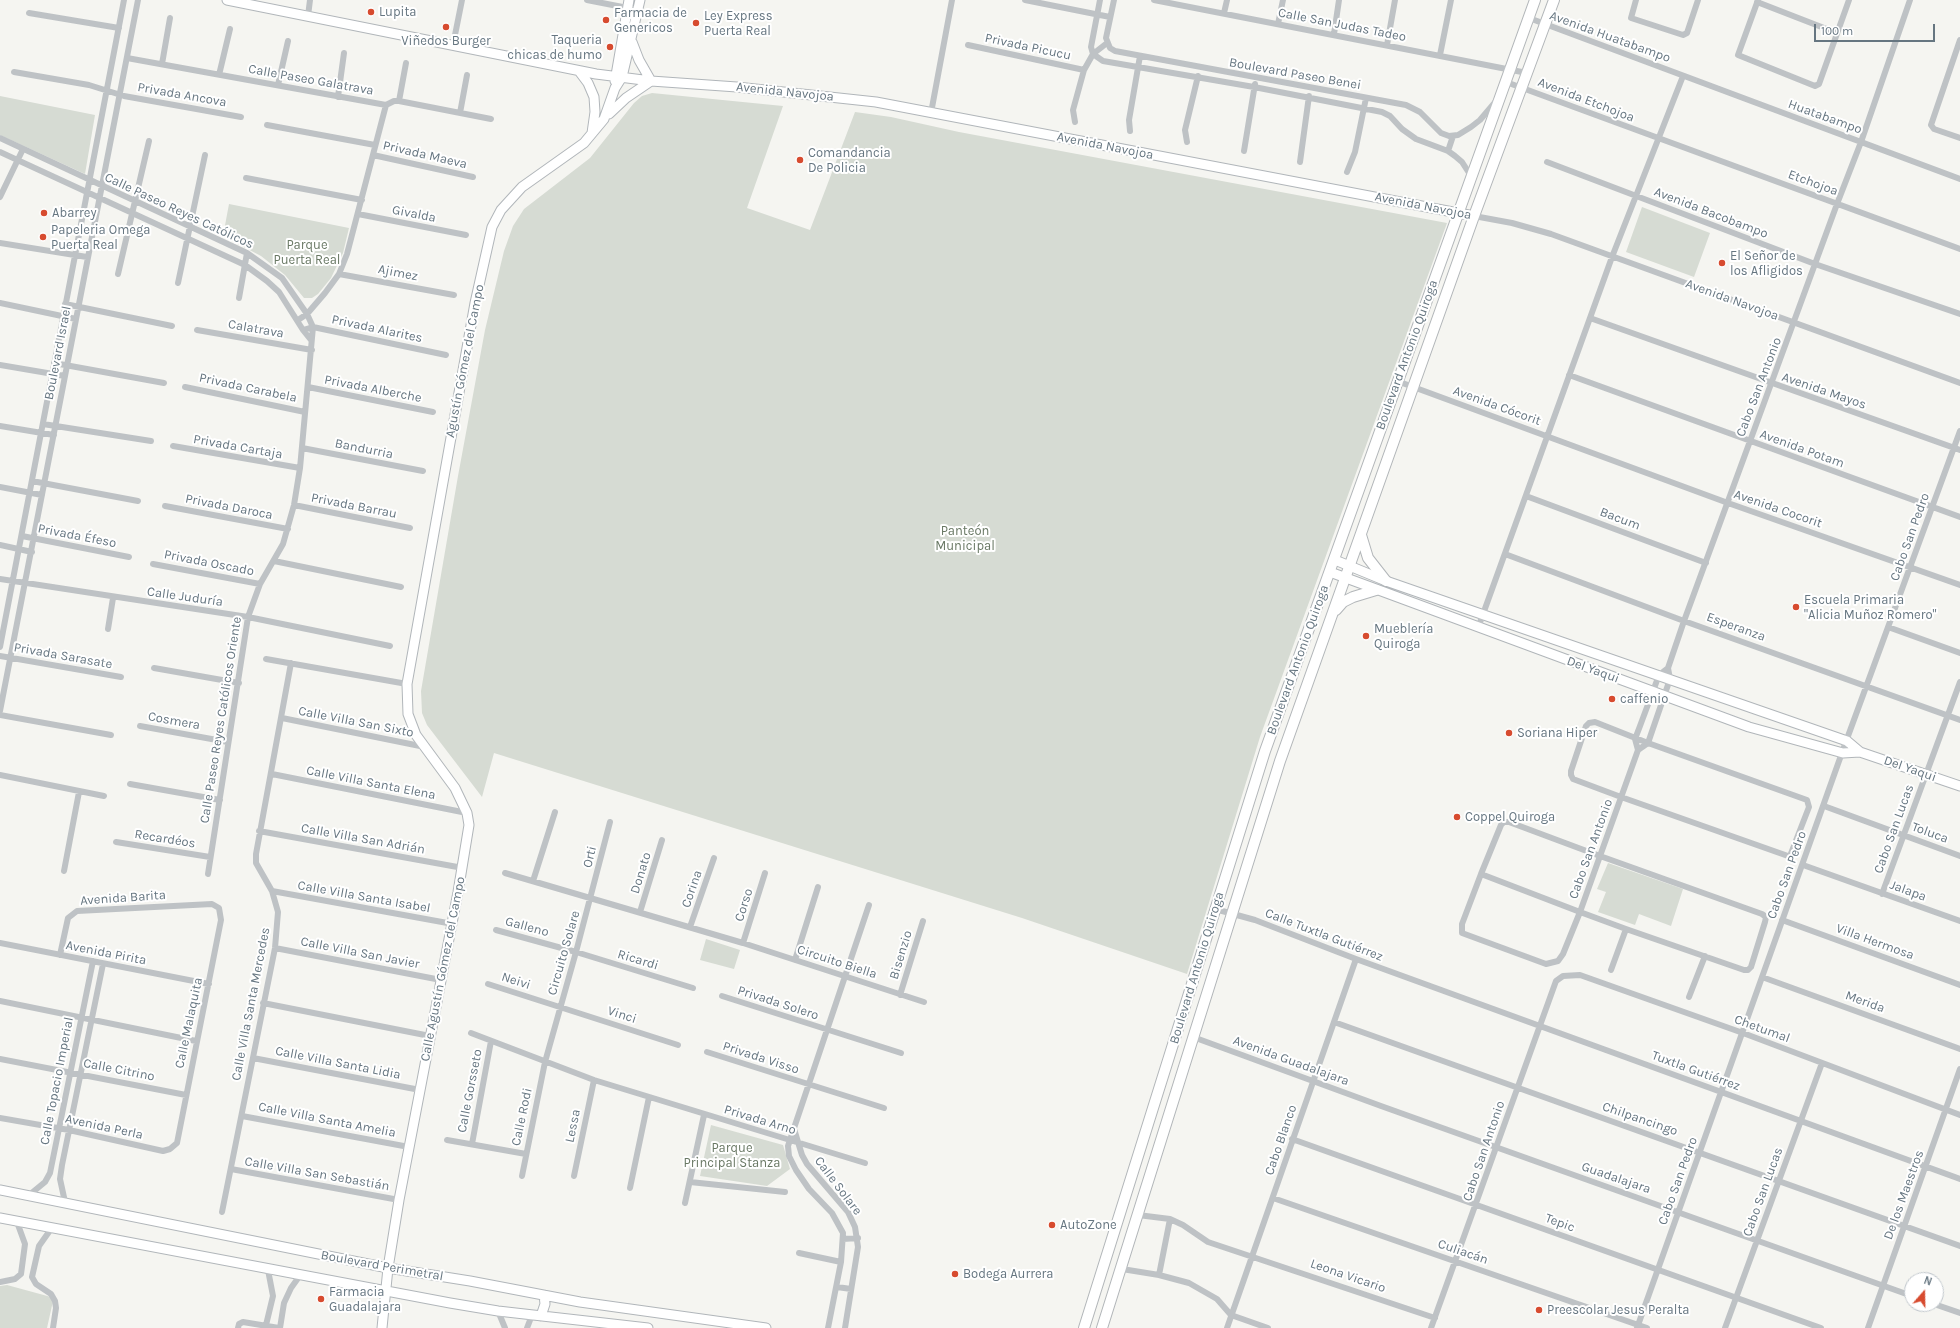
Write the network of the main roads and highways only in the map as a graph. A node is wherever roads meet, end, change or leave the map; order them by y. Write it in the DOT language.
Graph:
graph roads {
  1 [pos="1535,0"];
  2 [pos="1554,0"];
  3 [pos="1361,535"];
  4 [pos="1386,581"];
  5 [pos="1376,590"];
  6 [pos="1332,614"];
  7 [pos="1084,1328"];
  8 [pos="1102,1328"];
  1 -- 7 [label="main road, Boulevard Antonio Quiroga"];
  2 -- 3 [label="main road, Boulevard Antonio Quiroga"];
  3 -- 4 [label="main road"];
  3 -- 6 [label="main road, Boulevard Antonio Quiroga"];
  5 -- 6 [label="main road"];
  6 -- 8 [label="main road, Boulevard Antonio Quiroga"];
}
